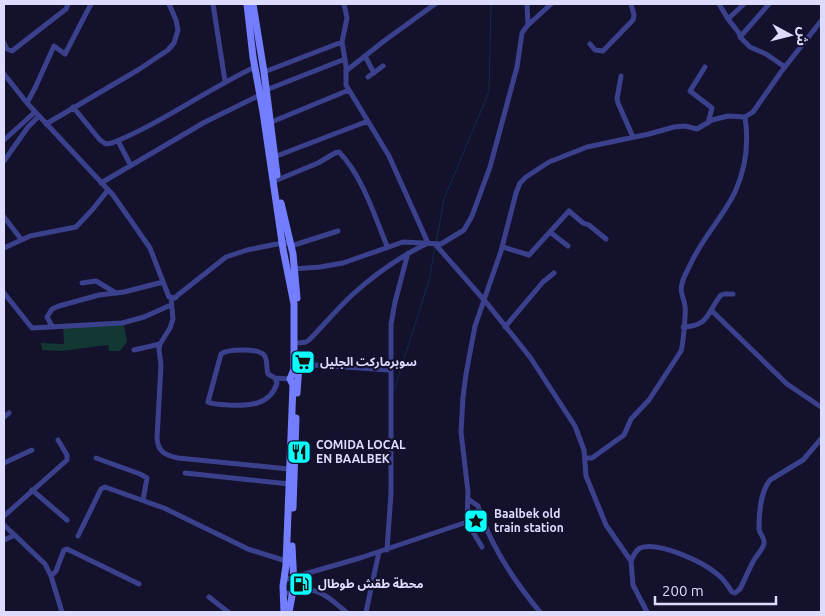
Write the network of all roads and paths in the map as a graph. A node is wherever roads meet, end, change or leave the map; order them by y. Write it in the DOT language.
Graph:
graph roads {
  1 [pos="68,4"];
  2 [pos="91,4"];
  3 [pos="169,4"];
  4 [pos="213,4"];
  5 [pos="247,4"];
  6 [pos="253,4"];
  7 [pos="344,4"];
  8 [pos="435,4"];
  9 [pos="527,4"];
  10 [pos="551,4"];
  11 [pos="631,4"];
  12 [pos="719,4"];
  13 [pos="744,4"];
  14 [pos="769,4"];
  15 [pos="728,19"];
  16 [pos="821,21"];
  17 [pos="528,25"];
  18 [pos="740,37"];
  19 [pos="342,42"];
  20 [pos="4,44"];
  21 [pos="590,44"];
  22 [pos="261,55"];
  23 [pos="253,56"];
  24 [pos="365,56"];
  25 [pos="345,59"];
  26 [pos="383,66"];
  27 [pos="255,67"];
  28 [pos="705,67"];
  29 [pos="785,67"];
  30 [pos="346,71"];
  31 [pos="374,72"];
  32 [pos="4,74"];
  33 [pos="262,75"];
  34 [pos="621,76"];
  35 [pos="368,77"];
  36 [pos="225,81"];
  37 [pos="266,90"];
  38 [pos="349,90"];
  39 [pos="260,95"];
  40 [pos="27,103"];
  41 [pos="73,108"];
  42 [pos="37,114"];
  43 [pos="745,117"];
  44 [pos="368,120"];
  45 [pos="708,122"];
  46 [pos="46,124"];
  47 [pos="269,124"];
  48 [pos="633,137"];
  49 [pos="4,140"];
  50 [pos="118,141"];
  51 [pos="274,157"];
  52 [pos="4,161"];
  53 [pos="130,164"];
  54 [pos="277,180"];
  55 [pos="101,183"];
  56 [pos="108,190"];
  57 [pos="4,217"];
  58 [pos="338,231"];
  59 [pos="550,232"];
  60 [pos="21,238"];
  61 [pos="606,239"];
  62 [pos="282,243"];
  63 [pos="428,243"];
  64 [pos="435,244"];
  65 [pos="291,245"];
  66 [pos="387,246"];
  67 [pos="568,246"];
  68 [pos="503,247"];
  69 [pos="4,248"];
  70 [pos="408,253"];
  71 [pos="286,266"];
  72 [pos="294,269"];
  73 [pos="554,273"];
  74 [pos="163,282"];
  75 [pos="82,284"];
  76 [pos="117,293"];
  77 [pos="4,294"];
  78 [pos="733,294"];
  79 [pos="171,298"];
  80 [pos="485,301"];
  81 [pos="171,305"];
  82 [pos="711,310"];
  83 [pos="505,326"];
  84 [pos="683,327"];
  85 [pos="56,328"];
  86 [pos="299,343"];
  87 [pos="160,344"];
  88 [pos="134,350"];
  89 [pos="299,364"];
  90 [pos="390,370"];
  91 [pos="275,378"];
  92 [pos="290,379"];
  93 [pos="821,407"];
  94 [pos="9,413"];
  95 [pos="4,417"];
  96 [pos="821,439"];
  97 [pos="58,440"];
  98 [pos="32,450"];
  99 [pos="96,458"];
  100 [pos="585,458"];
  101 [pos="4,463"];
  102 [pos="289,469"];
  103 [pos="185,473"];
  104 [pos="289,484"];
  105 [pos="32,490"];
  106 [pos="468,499"];
  107 [pos="143,500"];
  108 [pos="4,516"];
  109 [pos="67,520"];
  110 [pos="467,522"];
  111 [pos="4,525"];
  112 [pos="15,535"];
  113 [pos="78,536"];
  114 [pos="4,540"];
  115 [pos="482,547"];
  116 [pos="387,550"];
  117 [pos="379,552"];
  118 [pos="286,560"];
  119 [pos="631,561"];
  120 [pos="51,576"];
  121 [pos="293,578"];
  122 [pos="284,580"];
  123 [pos="139,584"];
  124 [pos="283,592"];
  125 [pos="293,593"];
  126 [pos="209,597"];
  127 [pos="62,612"];
  128 [pos="228,612"];
  129 [pos="284,612"];
  130 [pos="289,612"];
  131 [pos="346,612"];
  132 [pos="366,612"];
  133 [pos="540,612"];
  134 [pos="647,612"];
  1 -- 20 [label="street"];
  2 -- 40 [label="street"];
  3 -- 41 [label="street"];
  4 -- 36 [label="street"];
  5 -- 23 [label="main road"];
  6 -- 22 [label="main road"];
  7 -- 19 [label="street"];
  8 -- 24 [label="street"];
  9 -- 17 [label="street"];
  10 -- 17 [label="street"];
  11 -- 21 [label="street"];
  12 -- 15 [label="street"];
  13 -- 15 [label="street"];
  14 -- 18 [label="street"];
  15 -- 18 [label="street"];
  16 -- 29 [label="street"];
  17 -- 64 [label="street"];
  18 -- 29 [label="street"];
  19 -- 25 [label="street"];
  19 -- 33 [label="street"];
  22 -- 23 [label="main road"];
  22 -- 33 [label="main road"];
  23 -- 27 [label="main road"];
  24 -- 30 [label="street"];
  24 -- 31 [label="street"];
  25 -- 30 [label="street"];
  25 -- 37 [label="street"];
  26 -- 31 [label="street"];
  27 -- 33 [label="main road"];
  27 -- 36 [label="street"];
  28 -- 45 [label="street"];
  29 -- 43 [label="street"];
  30 -- 38 [label="street"];
  31 -- 35 [label="street"];
  32 -- 40 [label="street"];
  33 -- 37 [label="main road"];
  33 -- 39 [label="main road"];
  34 -- 48 [label="street"];
  36 -- 50 [label="street"];
  37 -- 47 [label="main road"];
  38 -- 44 [label="street"];
  38 -- 47 [label="street"];
  39 -- 53 [label="street"];
  39 -- 62 [label="main road"];
  40 -- 42 [label="street"];
  41 -- 46 [label="street"];
  41 -- 50 [label="street"];
  42 -- 46 [label="street"];
  42 -- 49 [label="street"];
  42 -- 52 [label="street"];
  43 -- 45 [label="street"];
  43 -- 84 [label="street"];
  44 -- 51 [label="street"];
  44 -- 63 [label="street"];
  45 -- 48 [label="street"];
  46 -- 55 [label="street"];
  47 -- 51 [label="main road"];
  48 -- 68 [label="street"];
  50 -- 53 [label="street"];
  51 -- 54 [label="main road"];
  53 -- 55 [label="street"];
  54 -- 65 [label="main road"];
  54 -- 66 [label="street"];
  55 -- 56 [label="street"];
  56 -- 60 [label="street"];
  56 -- 74 [label="street"];
  57 -- 60 [label="street"];
  58 -- 65 [label="street"];
  59 -- 61 [label="street"];
  59 -- 67 [label="street"];
  59 -- 68 [label="street"];
  60 -- 69 [label="street"];
  62 -- 65 [label="street"];
  62 -- 71 [label="main road"];
  62 -- 79 [label="street"];
  63 -- 64 [label="street"];
  63 -- 66 [label="street"];
  63 -- 70 [label="street"];
  64 -- 80 [label="street"];
  65 -- 72 [label="main road"];
  66 -- 72 [label="street"];
  68 -- 80 [label="street"];
  70 -- 86 [label="street"];
  70 -- 90 [label="street"];
  71 -- 72 [label="street"];
  71 -- 92 [label="main road"];
  72 -- 86 [label="main road"];
  73 -- 83 [label="street"];
  74 -- 76 [label="street"];
  74 -- 79 [label="street"];
  75 -- 76 [label="street"];
  76 -- 85 [label="street"];
  77 -- 85 [label="street"];
  78 -- 82 [label="street"];
  79 -- 81 [label="street"];
  80 -- 83 [label="street"];
  80 -- 106 [label="street"];
  81 -- 85 [label="street"];
  81 -- 87 [label="street"];
  82 -- 84 [label="street"];
  82 -- 93 [label="street"];
  83 -- 100 [label="street"];
  84 -- 100 [label="street"];
  86 -- 89 [label="main road"];
  87 -- 88 [label="street"];
  87 -- 102 [label="street"];
  89 -- 90 [label="street"];
  89 -- 121 [label="main road"];
  90 -- 116 [label="street"];
  91 -- 91 [label="street"];
  91 -- 92 [label="street"];
  92 -- 102 [label="main road"];
  94 -- 95 [label="street"];
  96 -- 119 [label="street"];
  97 -- 105 [label="street"];
  98 -- 101 [label="street"];
  99 -- 107 [label="street"];
  100 -- 119 [label="street"];
  102 -- 104 [label="main road"];
  103 -- 104 [label="street"];
  104 -- 118 [label="main road"];
  105 -- 108 [label="street"];
  105 -- 109 [label="street"];
  106 -- 110 [label="street"];
  106 -- 133 [label="street"];
  107 -- 113 [label="street"];
  107 -- 118 [label="street"];
  110 -- 115 [label="street"];
  110 -- 116 [label="street"];
  111 -- 112 [label="street"];
  112 -- 114 [label="street"];
  112 -- 120 [label="street"];
  116 -- 117 [label="street"];
  117 -- 121 [label="street"];
  117 -- 132 [label="street"];
  118 -- 122 [label="main road"];
  119 -- 134 [label="street"];
  120 -- 123 [label="street"];
  120 -- 127 [label="street"];
  121 -- 122 [label="street"];
  121 -- 125 [label="main road"];
  122 -- 124 [label="main road"];
  124 -- 125 [label="street"];
  124 -- 129 [label="main road"];
  125 -- 130 [label="main road"];
  125 -- 131 [label="street"];
  126 -- 128 [label="street"];
}
